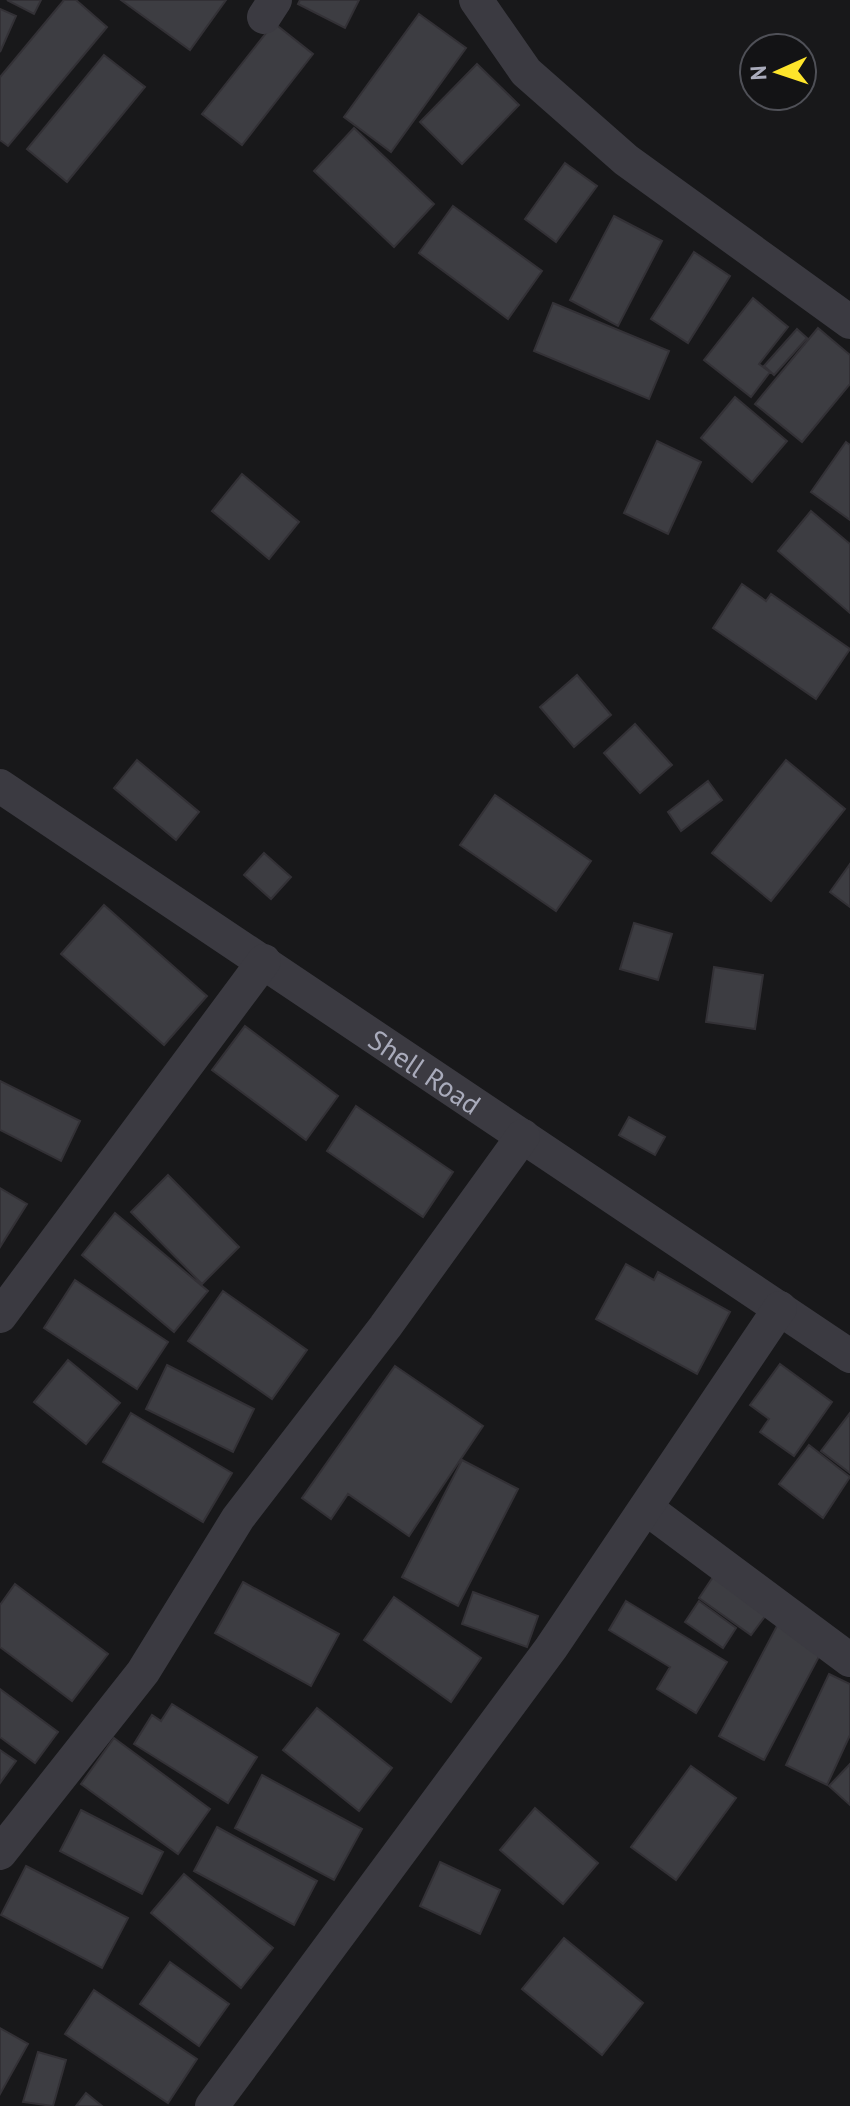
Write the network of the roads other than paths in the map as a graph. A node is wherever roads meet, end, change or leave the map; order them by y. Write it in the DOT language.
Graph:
graph roads {
  1 [pos="476,0"];
  2 [pos="850,322"];
  3 [pos="0,786"];
  4 [pos="264,961"];
  5 [pos="523,1136"];
  6 [pos="780,1308"];
  7 [pos="0,1316"];
  8 [pos="850,1356"];
  9 [pos="646,1508"];
  10 [pos="850,1660"];
  11 [pos="0,1853"];
  12 [pos="212,2106"];
  1 -- 2 [label="street"];
  3 -- 4 [label="street, Shell Road"];
  4 -- 5 [label="street, Shell Road"];
  4 -- 7 [label="street"];
  5 -- 6 [label="street, Shell Road"];
  5 -- 11 [label="street"];
  6 -- 8 [label="street, Shell Road"];
  6 -- 9 [label="street"];
  9 -- 10 [label="street"];
  9 -- 12 [label="street"];
}
